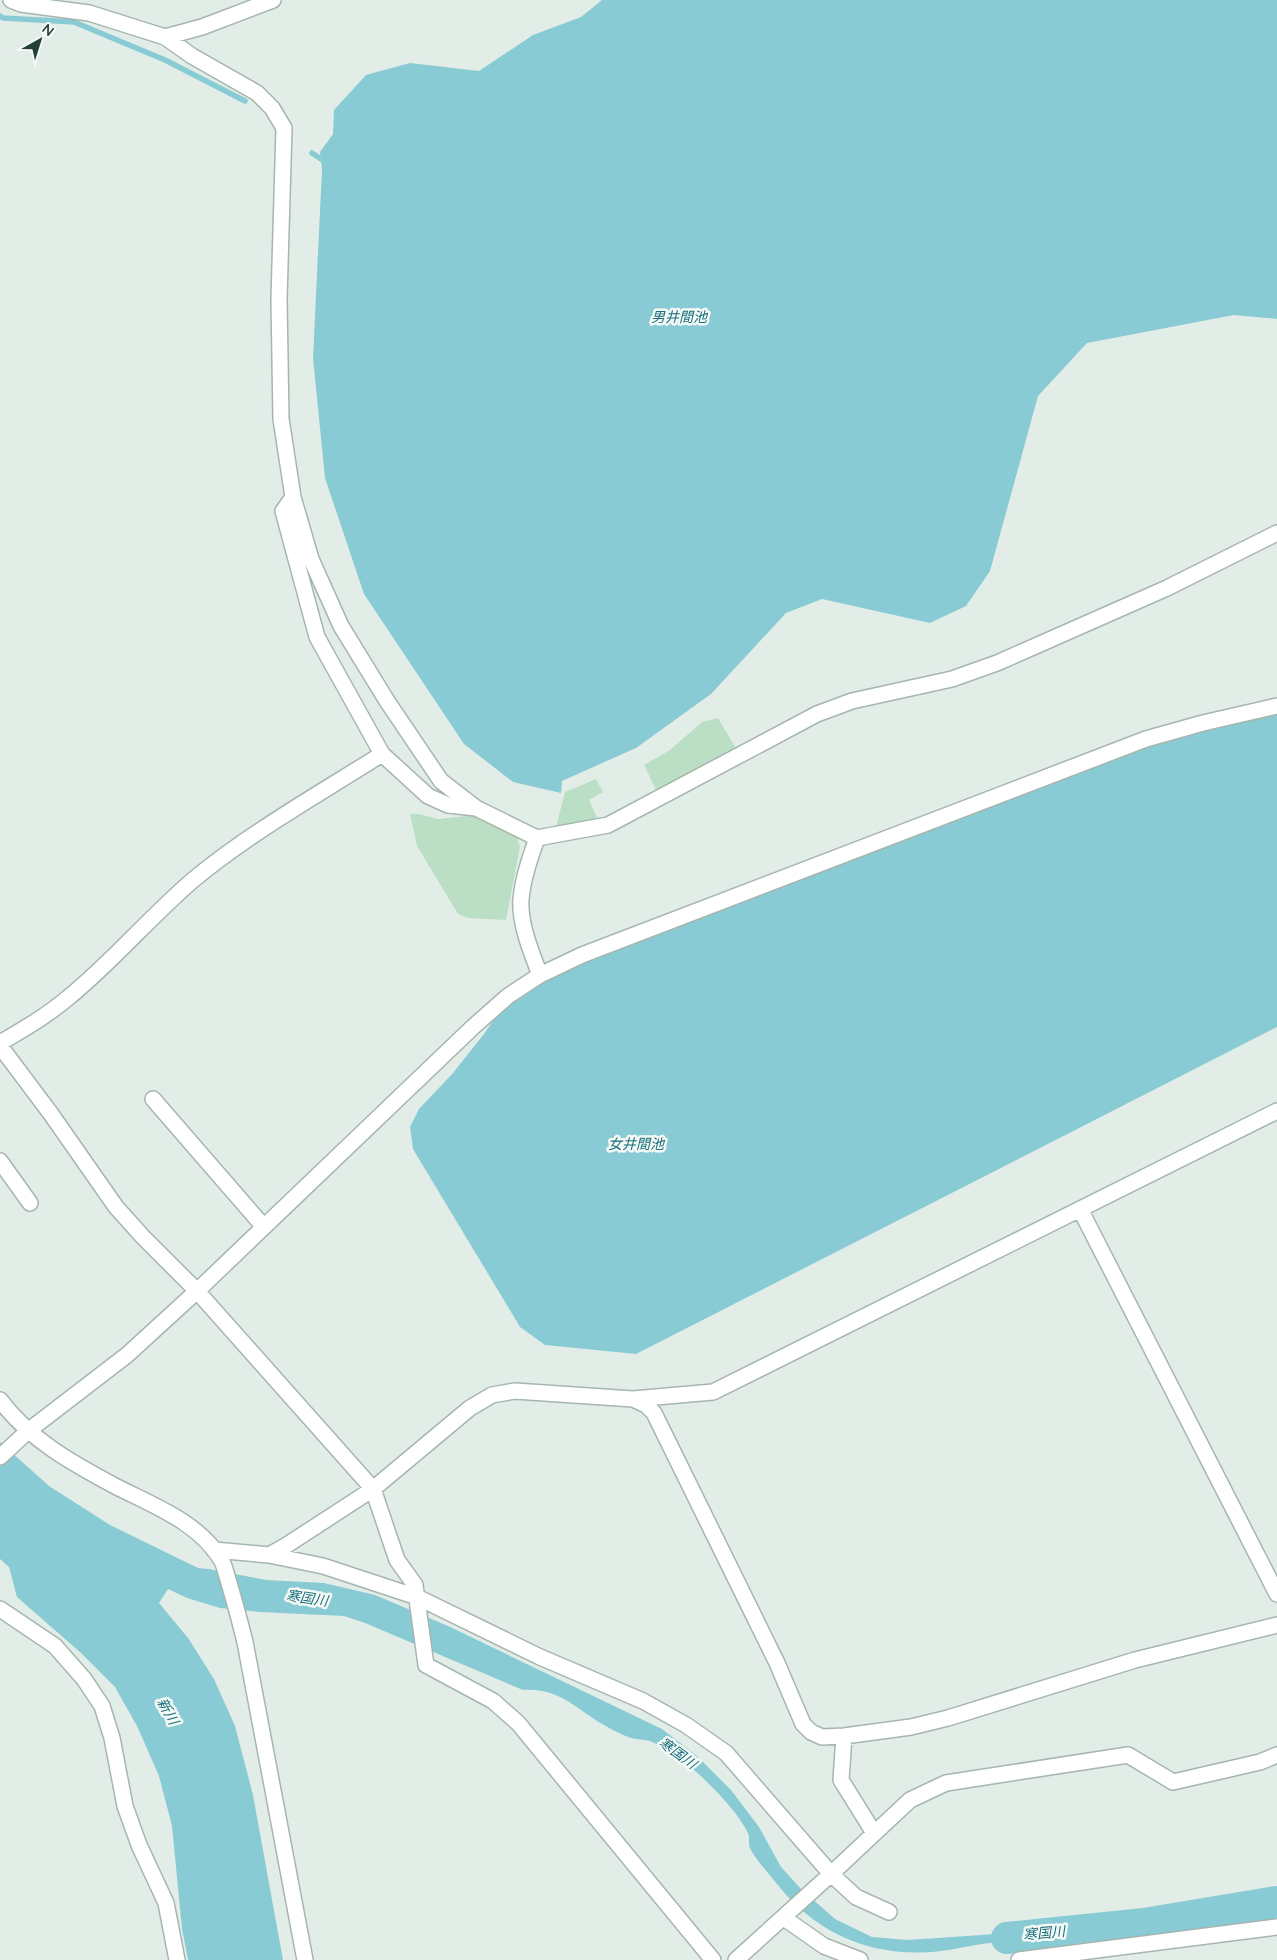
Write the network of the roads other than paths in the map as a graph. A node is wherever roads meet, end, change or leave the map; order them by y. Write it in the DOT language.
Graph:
graph roads {
  1 [pos="11,0"];
  2 [pos="273,0"];
  3 [pos="165,37"];
  4 [pos="292,497"];
  5 [pos="1277,533"];
  6 [pos="1277,706"];
  7 [pos="382,754"];
  8 [pos="476,808"];
  9 [pos="537,838"];
  10 [pos="540,975"];
  11 [pos="0,1045"];
  12 [pos="153,1099"];
  13 [pos="1277,1111"];
  14 [pos="0,1161"];
  15 [pos="5,1178"];
  16 [pos="30,1203"];
  17 [pos="1080,1209"];
  18 [pos="264,1226"];
  19 [pos="197,1291"];
  20 [pos="633,1399"];
  21 [pos="0,1400"];
  22 [pos="24,1435"];
  23 [pos="0,1457"];
  24 [pos="373,1489"];
  25 [pos="214,1550"];
  26 [pos="269,1555"];
  27 [pos="1277,1594"];
  28 [pos="417,1602"];
  29 [pos="0,1609"];
  30 [pos="1277,1625"];
  31 [pos="844,1736"];
  32 [pos="1277,1755"];
  33 [pos="874,1834"];
  34 [pos="827,1878"];
  35 [pos="889,1912"];
  36 [pos="787,1915"];
  37 [pos="1277,1927"];
  38 [pos="1057,1957"];
  39 [pos="178,1960"];
  40 [pos="305,1960"];
  41 [pos="714,1960"];
  42 [pos="736,1960"];
  43 [pos="860,1960"];
  44 [pos="1019,1960"];
  1 -- 3 [label="street"];
  2 -- 3 [label="street"];
  3 -- 4 [label="street"];
  4 -- 7 [label="street"];
  4 -- 8 [label="street"];
  5 -- 9 [label="street"];
  6 -- 10 [label="street"];
  7 -- 8 [label="street"];
  7 -- 11 [label="street"];
  8 -- 9 [label="street"];
  9 -- 10 [label="street"];
  10 -- 18 [label="street"];
  11 -- 19 [label="street"];
  12 -- 18 [label="street"];
  13 -- 17 [label="street"];
  14 -- 15 [label="street"];
  15 -- 16 [label="street"];
  17 -- 20 [label="street"];
  17 -- 27 [label="street"];
  18 -- 19 [label="street"];
  19 -- 22 [label="street"];
  19 -- 24 [label="street"];
  20 -- 24 [label="street"];
  20 -- 31 [label="street"];
  21 -- 22 [label="street"];
  22 -- 23 [label="street"];
  22 -- 25 [label="street"];
  24 -- 26 [label="street"];
  24 -- 28 [label="street"];
  25 -- 26 [label="street"];
  25 -- 40 [label="street"];
  26 -- 28 [label="street"];
  28 -- 34 [label="street"];
  28 -- 41 [label="street"];
  29 -- 39 [label="street"];
  30 -- 31 [label="street"];
  31 -- 33 [label="street"];
  32 -- 33 [label="street"];
  33 -- 34 [label="street"];
  34 -- 35 [label="street"];
  34 -- 36 [label="street"];
  36 -- 42 [label="street"];
  36 -- 43 [label="street"];
  37 -- 38 [label="street"];
  38 -- 44 [label="street"];
}
